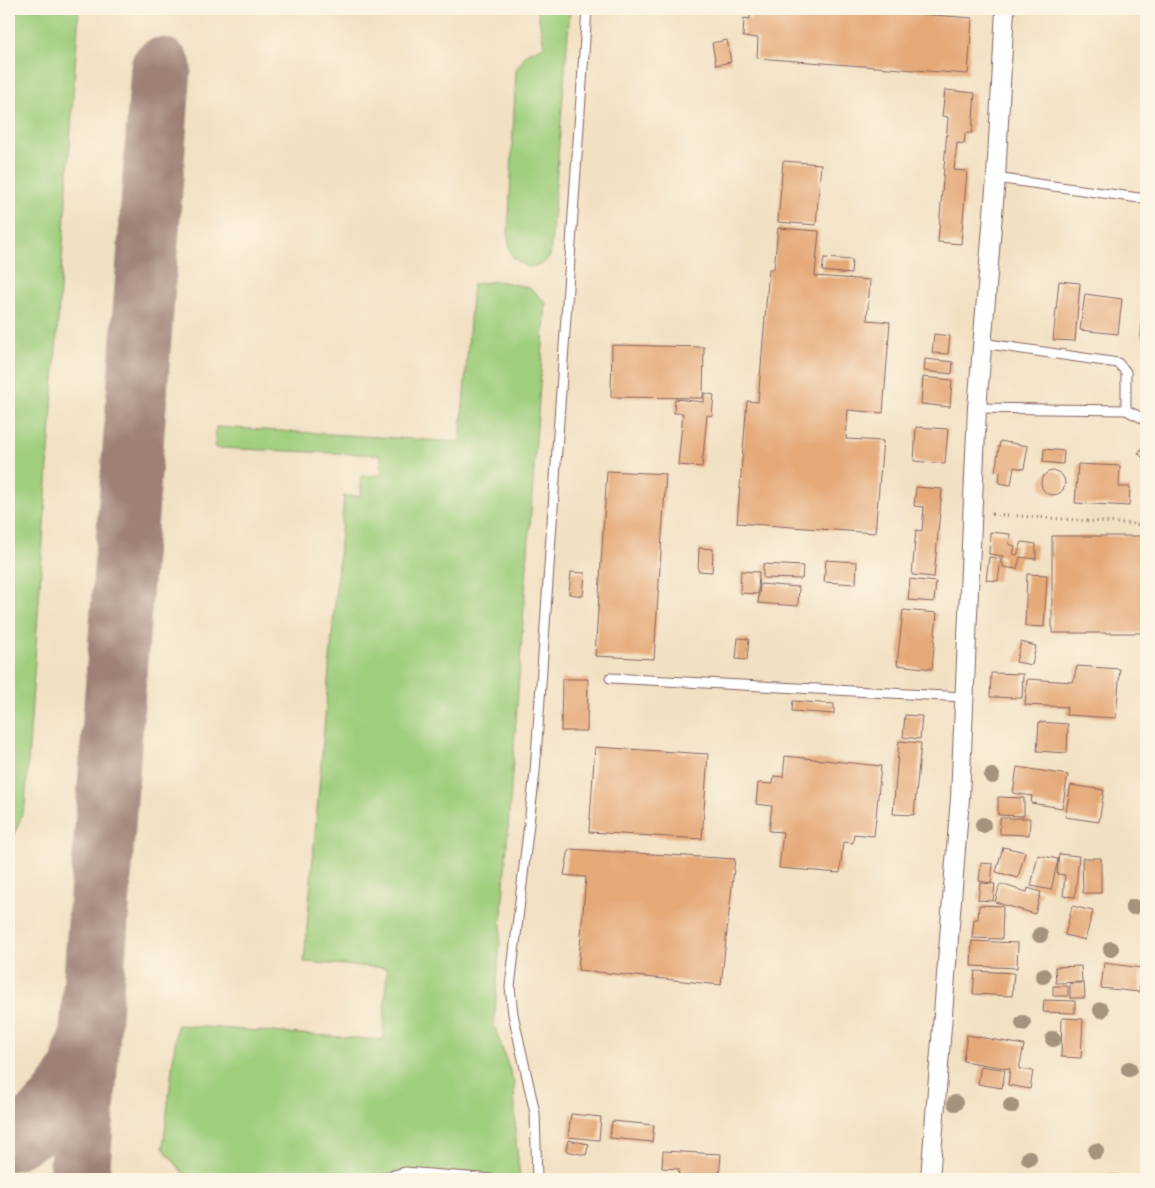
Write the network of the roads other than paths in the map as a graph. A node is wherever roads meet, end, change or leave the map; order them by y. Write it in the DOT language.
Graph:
graph roads {
  1 [pos="588,9"];
  2 [pos="1005,9"];
  3 [pos="996,178"];
  4 [pos="1146,199"];
  5 [pos="982,344"];
  6 [pos="977,408"];
  7 [pos="1126,410"];
  8 [pos="1146,420"];
  9 [pos="610,678"];
  10 [pos="964,697"];
  11 [pos="379,1179"];
  12 [pos="493,1179"];
  13 [pos="537,1179"];
  14 [pos="930,1179"];
  1 -- 13 [label="lane"];
  2 -- 3 [label="street"];
  3 -- 4 [label="lane"];
  3 -- 5 [label="street"];
  5 -- 6 [label="street"];
  5 -- 7 [label="lane"];
  6 -- 7 [label="lane"];
  6 -- 10 [label="street"];
  7 -- 8 [label="lane"];
  9 -- 10 [label="lane"];
  10 -- 14 [label="street"];
  11 -- 12 [label="lane"];
}
